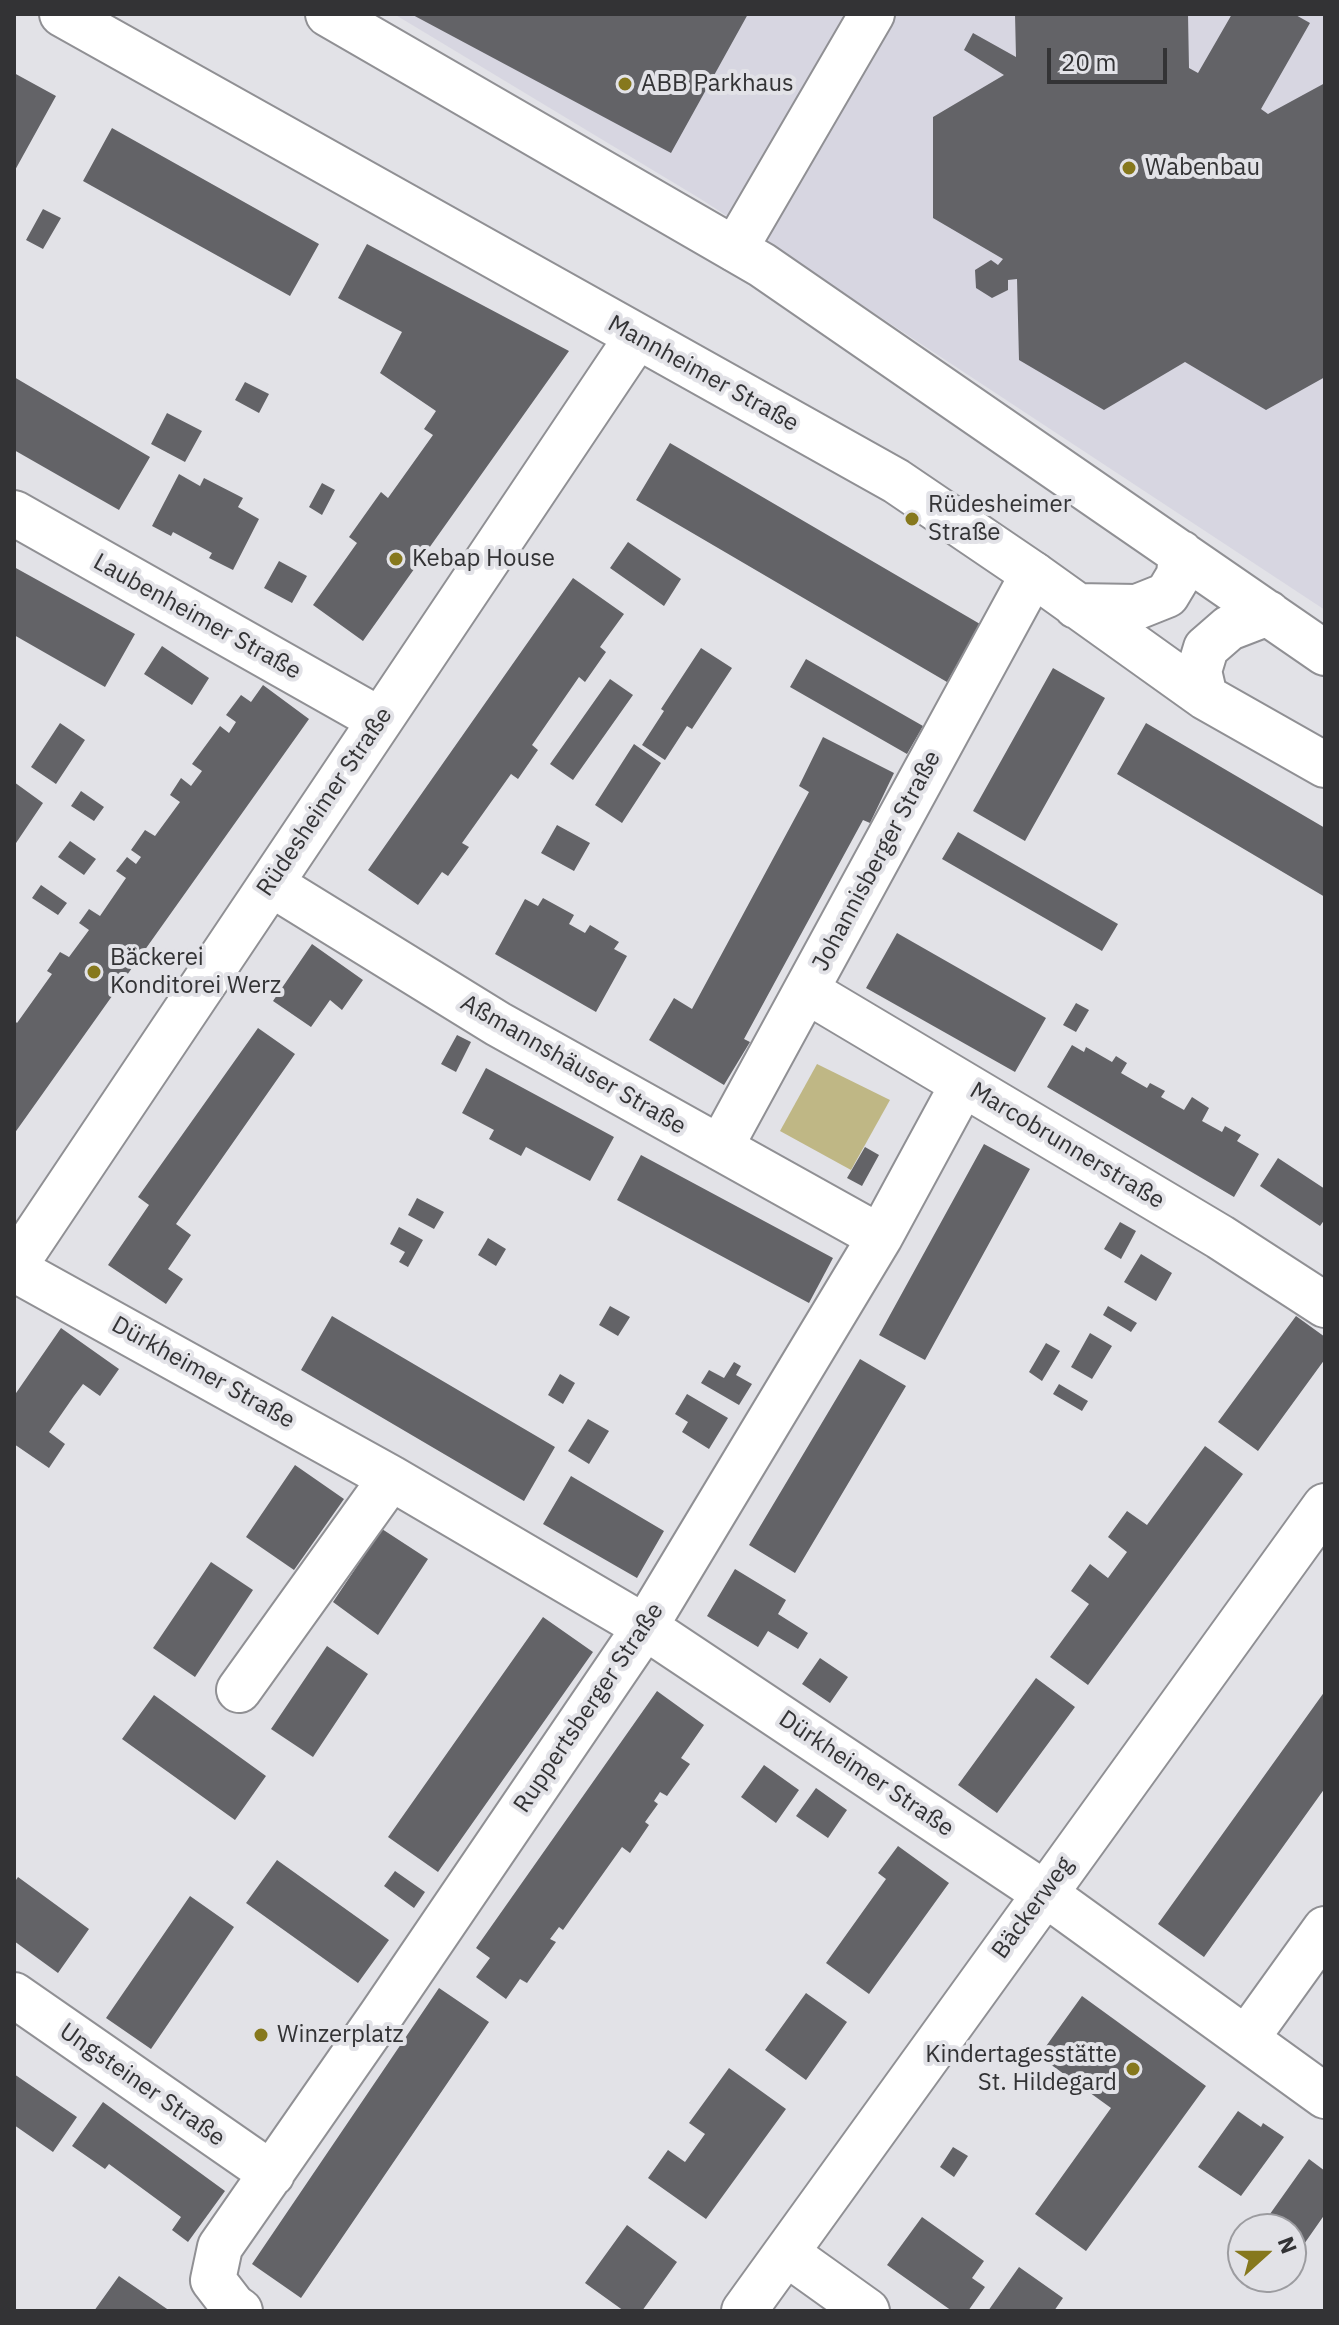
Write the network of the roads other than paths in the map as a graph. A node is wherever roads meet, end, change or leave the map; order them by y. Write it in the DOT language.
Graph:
graph roads {
  1 [pos="62,14"];
  2 [pos="328,14"];
  3 [pos="872,14"];
  4 [pos="735,249"];
  5 [pos="637,337"];
  6 [pos="14,513"];
  7 [pos="1181,553"];
  8 [pos="1033,574"];
  9 [pos="1076,606"];
  10 [pos="1268,613"];
  11 [pos="1325,653"];
  12 [pos="1205,697"];
  13 [pos="380,720"];
  14 [pos="1325,765"];
  15 [pos="271,884"];
  16 [pos="807,991"];
  17 [pos="963,1084"];
  18 [pos="720,1148"];
  19 [pos="880,1237"];
  20 [pos="14,1268"];
  21 [pos="1325,1305"];
  22 [pos="391,1478"];
  23 [pos="1325,1506"];
  24 [pos="645,1627"];
  25 [pos="239,1690"];
  26 [pos="1044,1893"];
  27 [pos="1325,1929"];
  28 [pos="14,1995"];
  29 [pos="1246,2039"];
  30 [pos="1325,2096"];
  31 [pos="272,2174"];
  32 [pos="786,2253"];
  33 [pos="240,2311"];
  34 [pos="744,2311"];
  35 [pos="867,2311"];
  1 -- 5 [label="street, Mannheimer Straße"];
  2 -- 4 [label="street"];
  3 -- 4 [label="street"];
  4 -- 7 [label="street"];
  5 -- 8 [label="street, Mannheimer Straße"];
  5 -- 13 [label="street, Rüdesheimer Straße"];
  6 -- 13 [label="street, Laubenheimer Straße"];
  7 -- 9 [label="street"];
  7 -- 10 [label="street"];
  8 -- 9 [label="street, Mannheimer Straße"];
  8 -- 16 [label="street, Johannisberger Straße"];
  9 -- 12 [label="street, Mannheimer Straße"];
  10 -- 11 [label="street"];
  10 -- 12 [label="street"];
  12 -- 14 [label="street, Mannheimer Straße"];
  13 -- 15 [label="street, Rüdesheimer Straße"];
  15 -- 18 [label="street, Aßmannshäuser Straße"];
  15 -- 20 [label="street, Rüdesheimer Straße"];
  16 -- 17 [label="street, Marcobrunnerstraße"];
  16 -- 18 [label="street, Johannisberger Straße"];
  17 -- 19 [label="street, Ruppertsberger Straße"];
  17 -- 21 [label="street, Marcobrunnerstraße"];
  18 -- 19 [label="street, Aßmannshäuser Straße"];
  19 -- 24 [label="street, Ruppertsberger Straße"];
  20 -- 22 [label="street, Dürkheimer Straße"];
  22 -- 24 [label="street, Dürkheimer Straße"];
  22 -- 25 [label="street"];
  23 -- 26 [label="street, Bäckerweg"];
  24 -- 26 [label="street, Dürkheimer Straße"];
  24 -- 31 [label="street, Ruppertsberger Straße"];
  26 -- 29 [label="street, Dürkheimer Straße"];
  26 -- 32 [label="street, Bäckerweg"];
  27 -- 29 [label="street"];
  28 -- 31 [label="street, Ungsteiner Straße"];
  29 -- 30 [label="street, Dürkheimer Straße"];
  31 -- 33 [label="street, Ruppertsberger Straße"];
  32 -- 34 [label="street, Bäckerweg"];
  32 -- 35 [label="street"];
}
